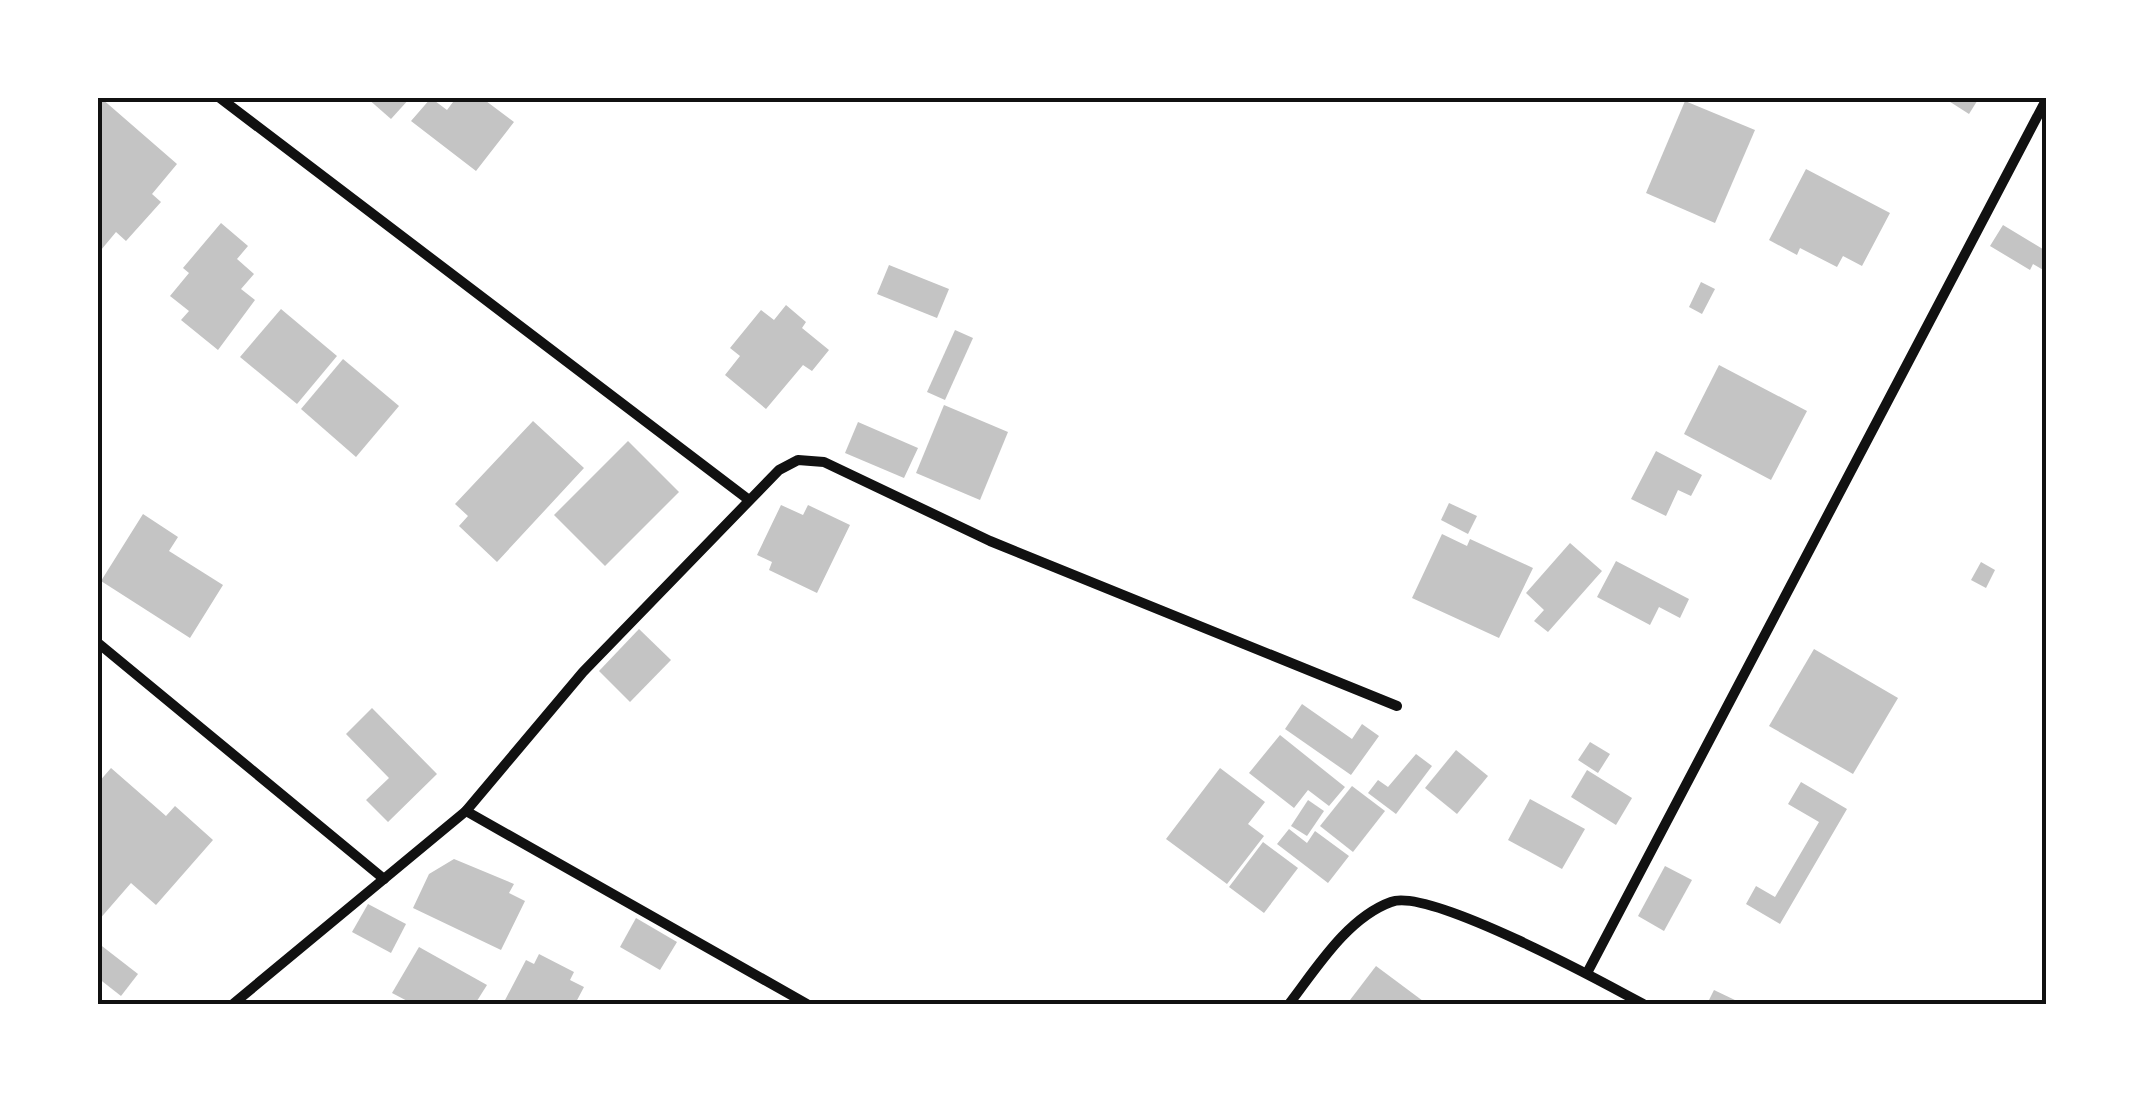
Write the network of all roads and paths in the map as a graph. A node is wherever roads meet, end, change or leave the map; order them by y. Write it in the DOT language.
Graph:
graph roads {
  1 [pos="220,98"];
  2 [pos="2046,100"];
  3 [pos="749,500"];
  4 [pos="98,643"];
  5 [pos="1398,706"];
  6 [pos="466,811"];
  7 [pos="384,879"];
  8 [pos="1587,973"];
  9 [pos="233,1004"];
  10 [pos="807,1004"];
  11 [pos="1290,1004"];
  12 [pos="1643,1004"];
  1 -- 3 [label="street"];
  2 -- 8 [label="street"];
  3 -- 5 [label="street"];
  3 -- 6 [label="street"];
  4 -- 7 [label="street"];
  6 -- 7 [label="street"];
  6 -- 10 [label="street"];
  7 -- 9 [label="street"];
  8 -- 11 [label="street"];
  8 -- 12 [label="street"];
}
